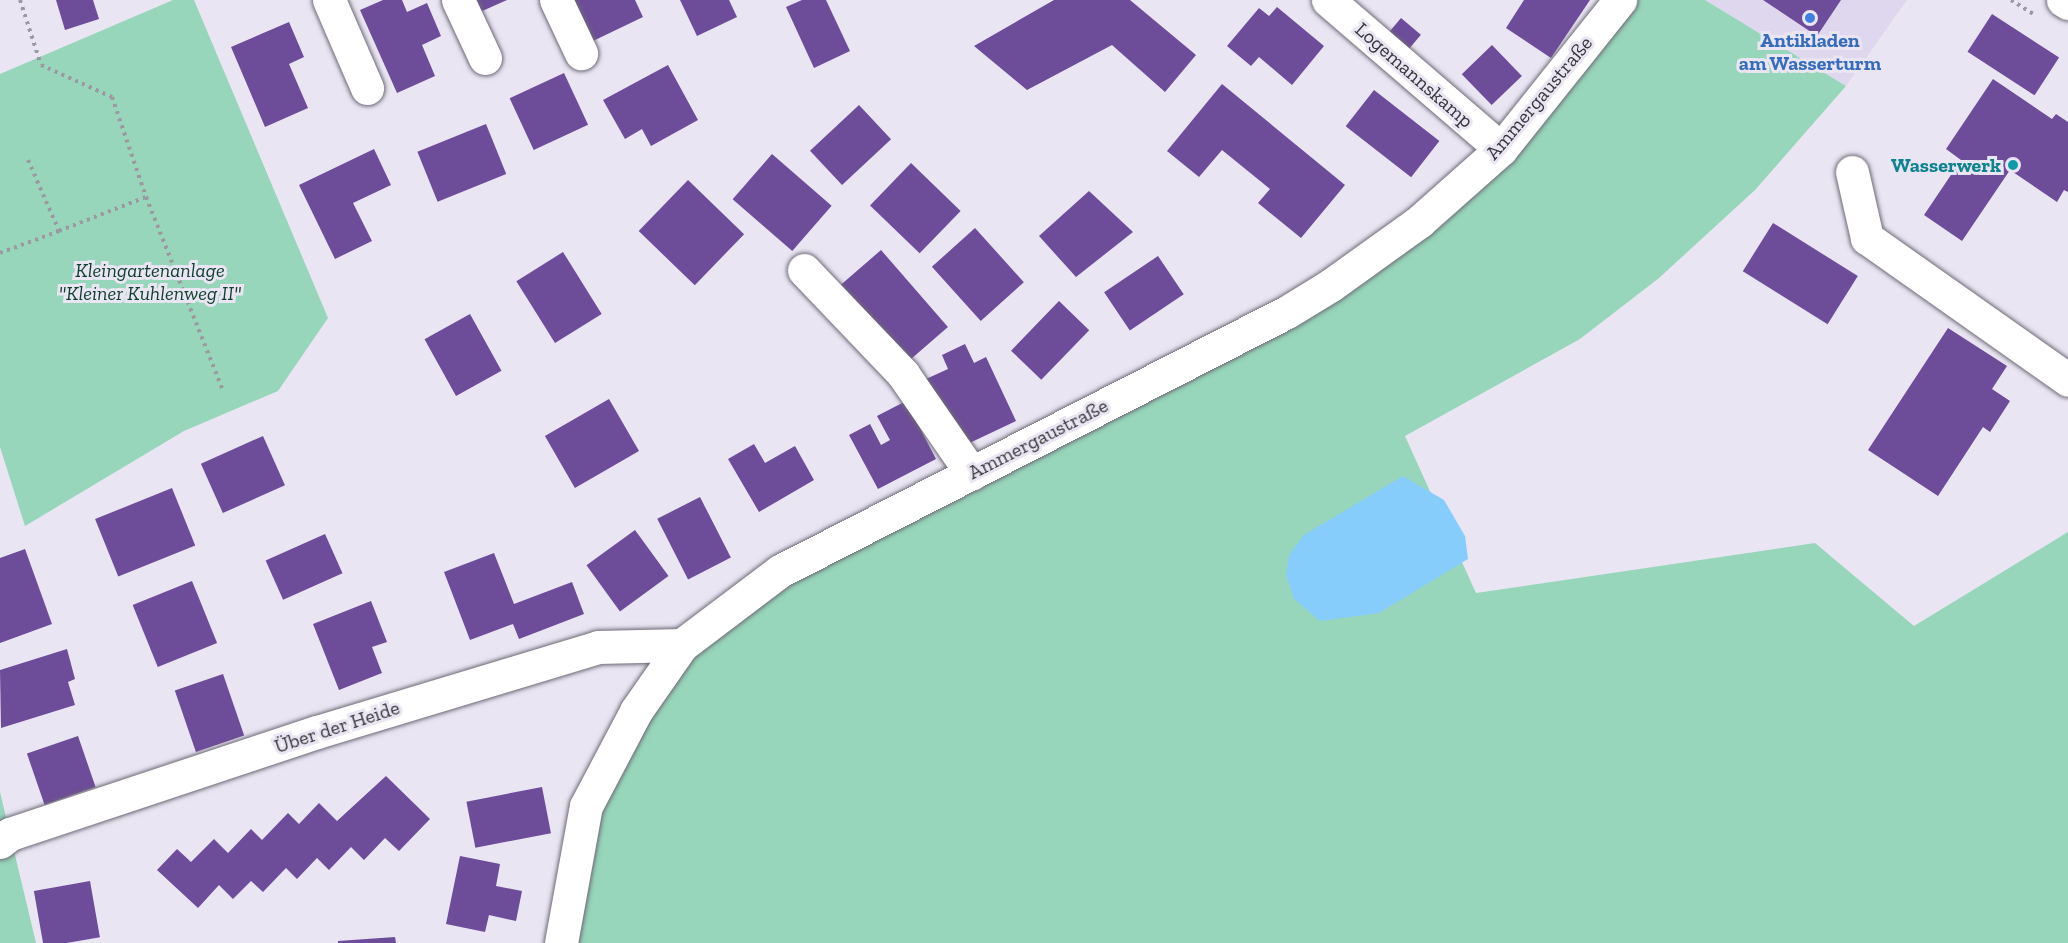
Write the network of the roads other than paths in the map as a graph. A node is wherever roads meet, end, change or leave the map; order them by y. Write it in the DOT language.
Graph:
graph roads {
  1 [pos="329,0"];
  2 [pos="458,0"];
  3 [pos="556,0"];
  4 [pos="1328,0"];
  5 [pos="1620,0"];
  6 [pos="2063,0"];
  7 [pos="2068,3"];
  8 [pos="581,54"];
  9 [pos="485,58"];
  10 [pos="367,88"];
  11 [pos="1501,149"];
  12 [pos="1852,172"];
  13 [pos="804,270"];
  14 [pos="2068,380"];
  15 [pos="972,474"];
  16 [pos="681,645"];
  17 [pos="0,842"];
  18 [pos="561,943"];
  1 -- 10 [label="street"];
  2 -- 9 [label="street"];
  3 -- 8 [label="street"];
  4 -- 11 [label="street, Logemannskamp"];
  5 -- 11 [label="street, Ammergaustraße"];
  6 -- 7 [label="street"];
  11 -- 15 [label="street, Ammergaustraße"];
  12 -- 14 [label="street"];
  13 -- 15 [label="street"];
  15 -- 16 [label="street, Ammergaustraße"];
  16 -- 17 [label="street, Über der Heide"];
  16 -- 18 [label="street, Ammergaustraße"];
}
